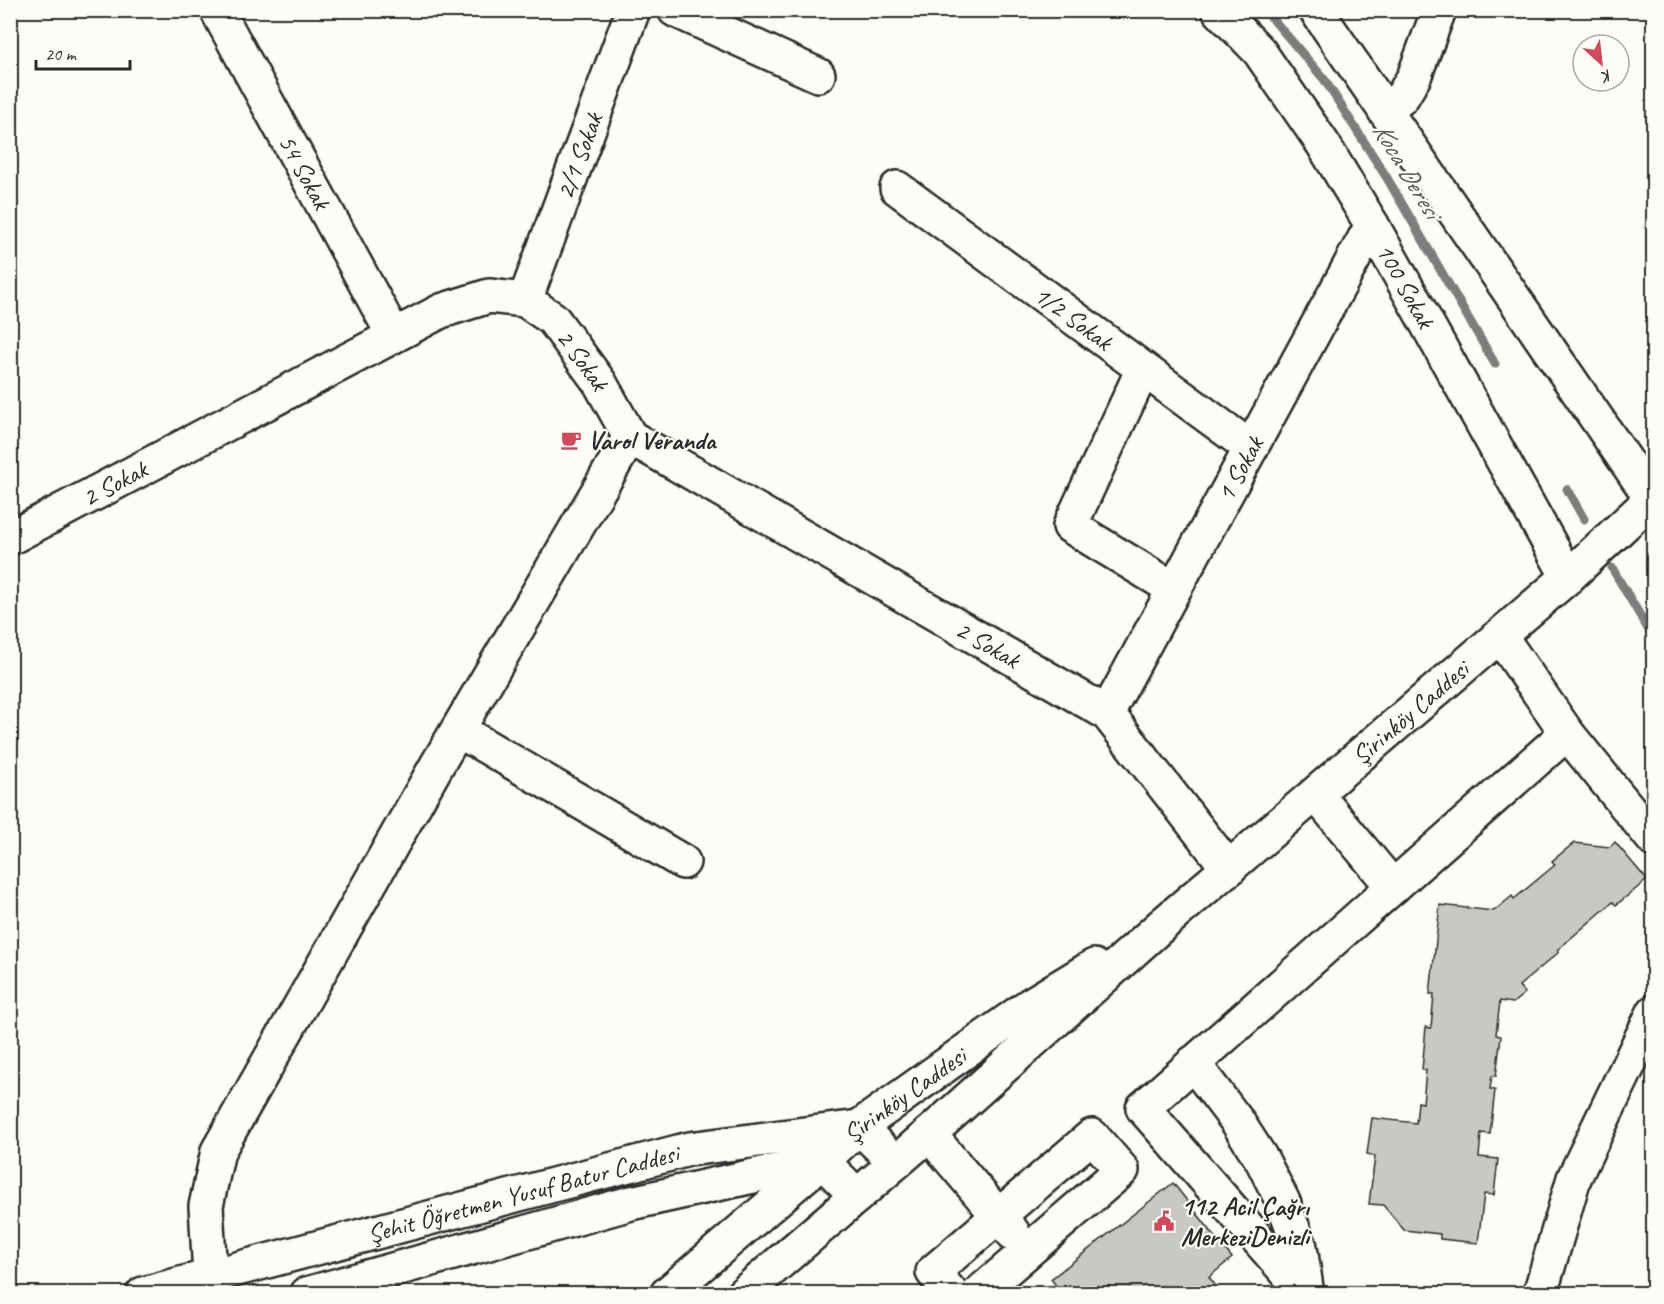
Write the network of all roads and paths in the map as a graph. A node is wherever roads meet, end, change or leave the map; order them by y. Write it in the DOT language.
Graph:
graph roads {
  1 [pos="217,10"];
  2 [pos="633,10"];
  3 [pos="675,10"];
  4 [pos="1220,10"];
  5 [pos="1316,10"];
  6 [pos="1439,10"];
  7 [pos="818,75"];
  8 [pos="1385,111"];
  9 [pos="897,188"];
  10 [pos="1372,225"];
  11 [pos="525,300"];
  12 [pos="393,334"];
  13 [pos="1143,369"];
  14 [pos="630,437"];
  15 [pos="1251,448"];
  16 [pos="1653,499"];
  17 [pos="10,538"];
  18 [pos="1568,577"];
  19 [pos="1174,589"];
  20 [pos="1500,636"];
  21 [pos="1107,713"];
  22 [pos="458,730"];
  23 [pos="1567,733"];
  24 [pos="1316,794"];
  25 [pos="1653,840"];
  26 [pos="683,862"];
  27 [pos="1229,869"];
  28 [pos="1393,886"];
  29 [pos="1162,925"];
  30 [pos="1653,1012"];
  31 [pos="1193,1063"];
  32 [pos="859,1127"];
  33 [pos="929,1134"];
  34 [pos="822,1161"];
  35 [pos="895,1162"];
  36 [pos="857,1196"];
  37 [pos="999,1216"];
  38 [pos="1028,1250"];
  39 [pos="210,1275"];
  40 [pos="143,1293"];
  41 [pos="308,1293"];
  42 [pos="667,1293"];
  43 [pos="743,1293"];
  44 [pos="952,1293"];
  45 [pos="978,1293"];
  46 [pos="1306,1293"];
  47 [pos="1540,1293"];
  1 -- 12 [label="street, 54 Sokak"];
  2 -- 11 [label="street, 2/1 Sokak"];
  3 -- 7 [label="street"];
  4 -- 10 [label="street, 100 Sokak"];
  5 -- 8 [label="street"];
  6 -- 8 [label="street"];
  8 -- 16 [label="street"];
  9 -- 13 [label="street, 1/2 Sokak"];
  10 -- 15 [label="street, 1 Sokak"];
  10 -- 18 [label="street, 100 Sokak"];
  11 -- 12 [label="street, 2 Sokak"];
  11 -- 14 [label="street, 2 Sokak"];
  12 -- 17 [label="street, 2 Sokak"];
  13 -- 15 [label="street, 1/2 Sokak"];
  13 -- 19 [label="street"];
  14 -- 21 [label="street, 2 Sokak"];
  14 -- 22 [label="street"];
  15 -- 19 [label="street, 1 Sokak"];
  16 -- 18 [label="street, Şirinköy Caddesi"];
  18 -- 20 [label="street, Şirinköy Caddesi"];
  19 -- 21 [label="street, 1 Sokak"];
  20 -- 23 [label="street"];
  20 -- 24 [label="street, Şirinköy Caddesi"];
  21 -- 27 [label="street, 2 Sokak"];
  22 -- 26 [label="street"];
  22 -- 39 [label="street"];
  23 -- 25 [label="street"];
  23 -- 28 [label="street"];
  24 -- 27 [label="street, Şirinköy Caddesi"];
  24 -- 28 [label="street"];
  27 -- 29 [label="street, Şirinköy Caddesi"];
  28 -- 31 [label="street"];
  29 -- 32 [label="street, Şirinköy Caddesi"];
  29 -- 33 [label="street, Şirinköy Caddesi"];
  30 -- 47 [label="street"];
  31 -- 46 [label="street"];
  31 -- 46 [label="street"];
  32 -- 34 [label="street, Şirinköy Caddesi"];
  32 -- 35 [label="street"];
  32 -- 39 [label="street, Şehit Öğretmen Yusuf Batur Caddesi"];
  33 -- 35 [label="street, Şirinköy Caddesi"];
  33 -- 37 [label="street"];
  34 -- 36 [label="street"];
  34 -- 41 [label="street, Şehit Öğretmen Yusuf Batur Caddesi"];
  34 -- 42 [label="street, Şirinköy Caddesi"];
  35 -- 36 [label="street, Şirinköy Caddesi"];
  36 -- 43 [label="street, Şirinköy Caddesi"];
  37 -- 38 [label="street"];
  37 -- 38 [label="street"];
  37 -- 44 [label="street"];
  38 -- 45 [label="street"];
  39 -- 40 [label="street, Şehit Öğretmen Yusuf Batur Caddesi"];
}
